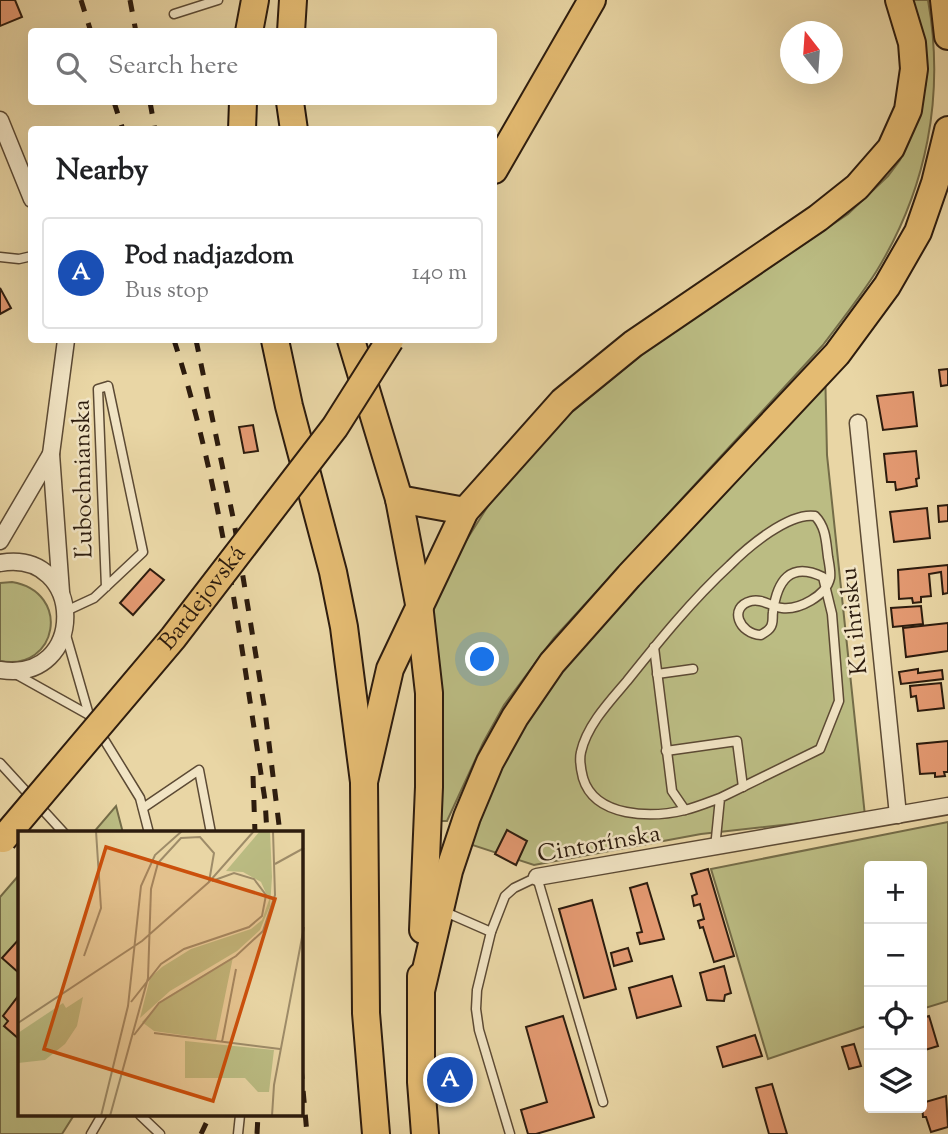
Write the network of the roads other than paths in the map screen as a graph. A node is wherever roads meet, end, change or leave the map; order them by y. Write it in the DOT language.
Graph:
graph roads {
  1 [pos="218,0"];
  2 [pos="255,0"];
  3 [pos="293,0"];
  4 [pos="604,0"];
  5 [pos="899,0"];
  6 [pos="944,0"];
  7 [pos="587,6"];
  8 [pos="174,13"];
  9 [pos="249,28"];
  10 [pos="291,28"];
  11 [pos="948,36"];
  12 [pos="243,105"];
  13 [pos="290,105"];
  14 [pos="0,120"];
  15 [pos="243,126"];
  16 [pos="293,126"];
  17 [pos="948,130"];
  18 [pos="497,165"];
  19 [pos="28,189"];
  20 [pos="0,257"];
  21 [pos="28,257"];
  22 [pos="66,343"];
  23 [pos="276,343"];
  24 [pos="352,343"];
  25 [pos="388,343"];
  26 [pos="858,423"];
  27 [pos="51,454"];
  28 [pos="399,499"];
  29 [pos="465,511"];
  30 [pos="0,541"];
  31 [pos="0,563"];
  32 [pos="826,585"];
  33 [pos="106,587"];
  34 [pos="61,592"];
  35 [pos="419,604"];
  36 [pos="774,605"];
  37 [pos="66,611"];
  38 [pos="65,631"];
  39 [pos="654,648"];
  40 [pos="694,669"];
  41 [pos="5,671"];
  42 [pos="657,674"];
  43 [pos="89,715"];
  44 [pos="666,751"];
  45 [pos="0,763"];
  46 [pos="364,782"];
  47 [pos="743,787"];
  48 [pos="720,798"];
  49 [pos="948,806"];
  50 [pos="143,808"];
  51 [pos="685,810"];
  52 [pos="898,815"];
  53 [pos="62,831"];
  54 [pos="149,831"];
  55 [pos="211,831"];
  56 [pos="2,841"];
  57 [pos="715,848"];
  58 [pos="537,877"];
  59 [pos="440,909"];
  60 [pos="491,932"];
  61 [pos="421,991"];
  62 [pos="603,1102"];
  63 [pos="101,1116"];
  64 [pos="141,1116"];
  65 [pos="240,1116"];
  66 [pos="91,1134"];
  67 [pos="160,1134"];
  68 [pos="238,1134"];
  69 [pos="376,1134"];
  70 [pos="425,1134"];
  71 [pos="510,1134"];
  1 -- 8 [label="lane"];
  2 -- 9 [label="main road"];
  3 -- 10 [label="main road"];
  4 -- 7 [label="main road"];
  5 -- 29 [label="main road"];
  6 -- 11 [label="main road"];
  7 -- 18 [label="main road"];
  12 -- 15 [label="main road"];
  13 -- 16 [label="main road"];
  14 -- 19 [label="street"];
  17 -- 59 [label="main road"];
  20 -- 21 [label="lane"];
  22 -- 27 [label="street"];
  23 -- 46 [label="main road"];
  24 -- 28 [label="main road"];
  25 -- 56 [label="main road, Bardejovská, bridge"];
  26 -- 52 [label="street, Ku ihrisku"];
  27 -- 30 [label="street"];
  27 -- 34 [label="street"];
  28 -- 29 [label="main road"];
  28 -- 35 [label="main road"];
  29 -- 35 [label="main road"];
  31 -- 34 [label="street"];
  32 -- 36 [label="lane"];
  32 -- 36 [label="lane"];
  32 -- 39 [label="lane"];
  32 -- 47 [label="lane"];
  33 -- 33 [label="lane, Ľubochnianska"];
  33 -- 37 [label="lane, Ľubochnianska"];
  34 -- 37 [label="street"];
  35 -- 46 [label="main road"];
  35 -- 61 [label="main road"];
  36 -- 36 [label="lane"];
  37 -- 38 [label="street"];
  38 -- 41 [label="street"];
  38 -- 43 [label="lane"];
  39 -- 42 [label="lane"];
  39 -- 51 [label="lane"];
  40 -- 42 [label="lane"];
  41 -- 43 [label="lane"];
  42 -- 44 [label="lane"];
  43 -- 50 [label="lane"];
  44 -- 47 [label="lane"];
  44 -- 51 [label="lane"];
  45 -- 53 [label="lane"];
  46 -- 69 [label="main road"];
  47 -- 48 [label="lane"];
  48 -- 51 [label="lane"];
  48 -- 57 [label="lane"];
  49 -- 52 [label="street, Cintorínska"];
  50 -- 54 [label="lane"];
  50 -- 55 [label="lane"];
  52 -- 57 [label="street, Cintorínska"];
  57 -- 58 [label="street, Cintorínska"];
  58 -- 60 [label="lane, Cintorínska"];
  58 -- 62 [label="lane"];
  59 -- 60 [label="lane"];
  59 -- 61 [label="main road"];
  60 -- 71 [label="lane, Cintorínska"];
  61 -- 70 [label="main road"];
  63 -- 66 [label="lane"];
  64 -- 67 [label="lane"];
  65 -- 68 [label="lane"];
}
